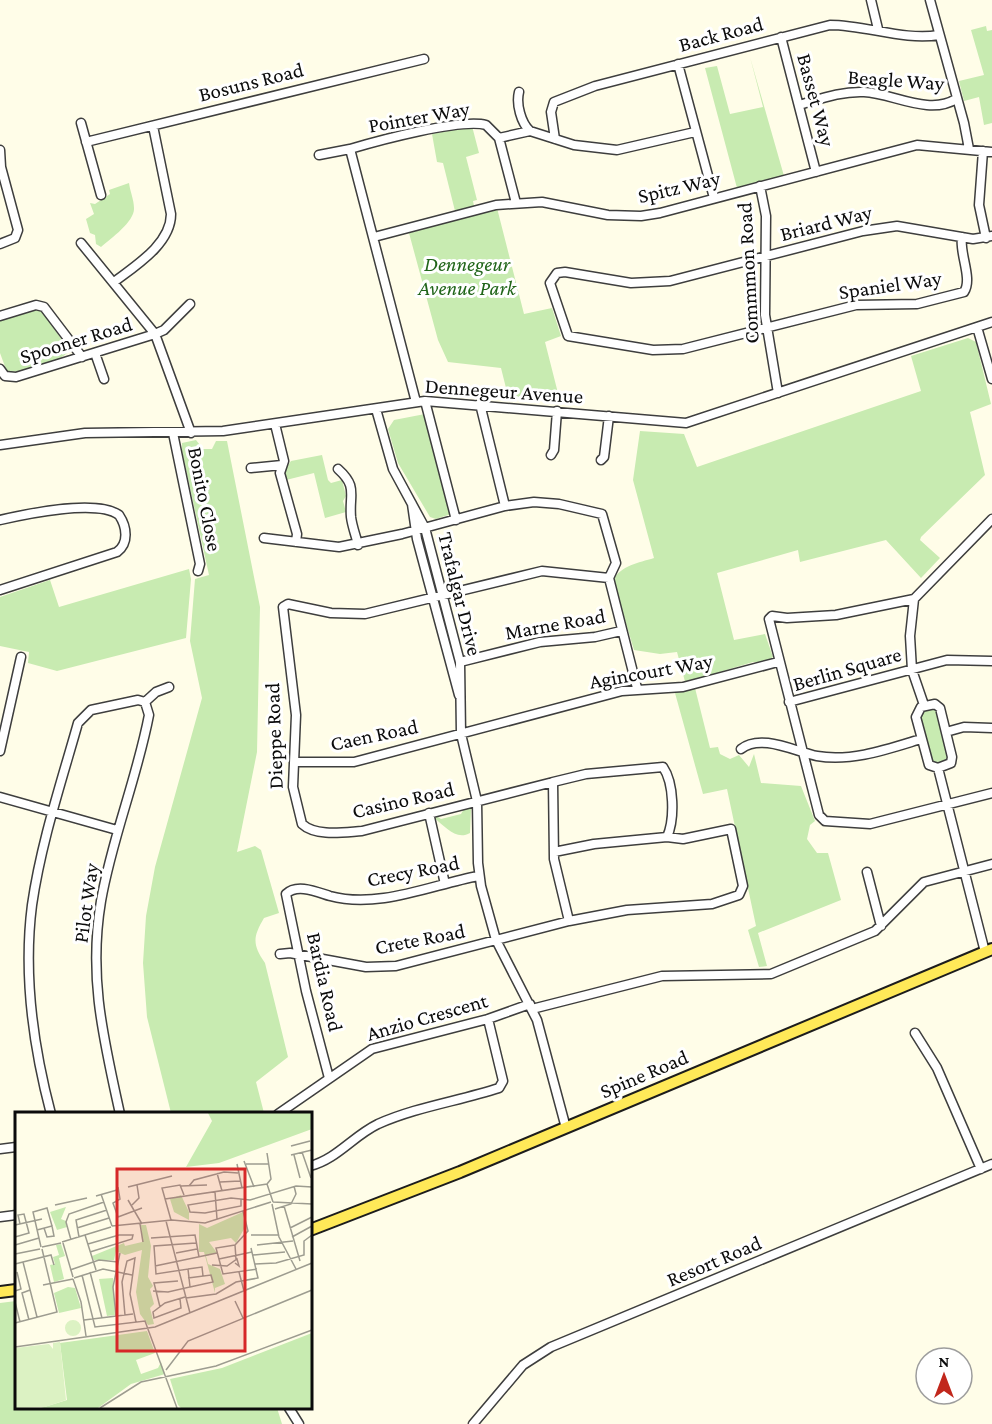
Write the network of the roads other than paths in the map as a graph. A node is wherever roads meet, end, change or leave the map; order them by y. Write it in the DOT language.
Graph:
graph roads {
  1 [pos="871,0"];
  2 [pos="930,0"];
  3 [pos="878,29"];
  4 [pos="939,34"];
  5 [pos="781,37"];
  6 [pos="424,58"];
  7 [pos="678,64"];
  8 [pos="519,92"];
  9 [pos="956,99"];
  10 [pos="799,105"];
  11 [pos="81,123"];
  12 [pos="153,126"];
  13 [pos="530,131"];
  14 [pos="695,132"];
  15 [pos="499,138"];
  16 [pos="555,139"];
  17 [pos="86,142"];
  18 [pos="1,148"];
  19 [pos="350,149"];
  20 [pos="969,149"];
  21 [pos="987,151"];
  22 [pos="319,155"];
  23 [pos="2,172"];
  24 [pos="816,172"];
  25 [pos="760,186"];
  26 [pos="101,195"];
  27 [pos="714,198"];
  28 [pos="516,203"];
  29 [pos="374,237"];
  30 [pos="962,237"];
  31 [pos="989,237"];
  32 [pos="81,243"];
  33 [pos="0,244"];
  34 [pos="765,256"];
  35 [pos="114,282"];
  36 [pos="190,304"];
  37 [pos="0,316"];
  38 [pos="992,322"];
  39 [pos="977,327"];
  40 [pos="766,328"];
  41 [pos="155,334"];
  42 [pos="95,352"];
  43 [pos="81,357"];
  44 [pos="0,369"];
  45 [pos="104,379"];
  46 [pos="992,379"];
  47 [pos="778,393"];
  48 [pos="420,401"];
  49 [pos="480,404"];
  50 [pos="376,409"];
  51 [pos="557,411"];
  52 [pos="609,416"];
  53 [pos="275,424"];
  54 [pos="173,433"];
  55 [pos="191,433"];
  56 [pos="0,445"];
  57 [pos="550,455"];
  58 [pos="601,460"];
  59 [pos="282,465"];
  60 [pos="251,468"];
  61 [pos="338,469"];
  62 [pos="412,503"];
  63 [pos="505,506"];
  64 [pos="992,519"];
  65 [pos="0,520"];
  66 [pos="456,520"];
  67 [pos="425,528"];
  68 [pos="415,530"];
  69 [pos="264,538"];
  70 [pos="296,542"];
  71 [pos="358,545"];
  72 [pos="198,571"];
  73 [pos="609,578"];
  74 [pos="0,590"];
  75 [pos="443,595"];
  76 [pos="432,598"];
  77 [pos="914,599"];
  78 [pos="621,631"];
  79 [pos="21,657"];
  80 [pos="460,662"];
  81 [pos="778,662"];
  82 [pos="992,662"];
  83 [pos="912,670"];
  84 [pos="170,687"];
  85 [pos="637,688"];
  86 [pos="460,698"];
  87 [pos="145,702"];
  88 [pos="789,702"];
  89 [pos="924,705"];
  90 [pos="3,727"];
  91 [pos="992,728"];
  92 [pos="946,732"];
  93 [pos="461,734"];
  94 [pos="921,739"];
  95 [pos="741,749"];
  96 [pos="0,751"];
  97 [pos="802,752"];
  98 [pos="294,762"];
  99 [pos="938,768"];
  100 [pos="553,782"];
  101 [pos="992,793"];
  102 [pos="0,797"];
  103 [pos="477,801"];
  104 [pos="946,804"];
  105 [pos="53,812"];
  106 [pos="429,813"];
  107 [pos="302,824"];
  108 [pos="117,830"];
  109 [pos="666,837"];
  110 [pos="555,852"];
  111 [pos="992,864"];
  112 [pos="963,871"];
  113 [pos="867,872"];
  114 [pos="478,876"];
  115 [pos="445,884"];
  116 [pos="286,894"];
  117 [pos="569,921"];
  118 [pos="881,926"];
  119 [pos="496,940"];
  120 [pos="989,951"];
  121 [pos="280,954"];
  122 [pos="300,956"];
  123 [pos="531,1006"];
  124 [pos="488,1019"];
  125 [pos="915,1033"];
  126 [pos="329,1078"];
  127 [pos="51,1112"];
  128 [pos="120,1112"];
  129 [pos="279,1112"];
  130 [pos="566,1128"];
  131 [pos="15,1147"];
  132 [pos="0,1149"];
  133 [pos="992,1164"];
  134 [pos="312,1165"];
  135 [pos="981,1169"];
  136 [pos="15,1215"];
  137 [pos="0,1217"];
  138 [pos="312,1229"];
  139 [pos="15,1290"];
  140 [pos="0,1292"];
  141 [pos="290,1409"];
  142 [pos="299,1424"];
  143 [pos="473,1424"];
  1 -- 3 [label="street"];
  2 -- 4 [label="street"];
  3 -- 4 [label="street, Back Road"];
  3 -- 5 [label="street, Back Road"];
  4 -- 9 [label="street"];
  5 -- 7 [label="street, Back Road"];
  5 -- 10 [label="street, Basset Way"];
  6 -- 12 [label="street, Bosuns Road"];
  7 -- 14 [label="street"];
  7 -- 16 [label="street, Back Road"];
  8 -- 13 [label="street"];
  9 -- 10 [label="street, Beagle Way"];
  9 -- 20 [label="street"];
  10 -- 24 [label="street, Basset Way"];
  11 -- 17 [label="street"];
  12 -- 17 [label="street, Bosuns Road"];
  12 -- 35 [label="street"];
  13 -- 15 [label="street"];
  13 -- 16 [label="street"];
  14 -- 16 [label="street"];
  14 -- 27 [label="street"];
  15 -- 19 [label="street, Pointer Way"];
  15 -- 28 [label="street"];
  17 -- 26 [label="street"];
  18 -- 23 [label="street"];
  19 -- 22 [label="street"];
  19 -- 29 [label="street, Pointer Way"];
  20 -- 21 [label="street, Spitz Way"];
  20 -- 24 [label="street, Spitz Way"];
  21 -- 31 [label="street, Briard Way"];
  23 -- 33 [label="street"];
  24 -- 25 [label="street, Spitz Way"];
  25 -- 27 [label="street, Spitz Way"];
  25 -- 34 [label="street, Commmon Road"];
  27 -- 28 [label="street, Spitz Way"];
  28 -- 29 [label="street, Spitz Way"];
  29 -- 48 [label="street, Pointer Way"];
  30 -- 31 [label="street, Briard Way"];
  30 -- 34 [label="street, Briard Way"];
  30 -- 40 [label="street, Spaniel Way"];
  32 -- 35 [label="street"];
  34 -- 40 [label="street, Commmon Road"];
  34 -- 40 [label="street, Briard Way"];
  35 -- 41 [label="street"];
  36 -- 41 [label="street"];
  37 -- 43 [label="street"];
  38 -- 39 [label="street, Dennegeur Avenue"];
  39 -- 46 [label="street"];
  39 -- 47 [label="street, Dennegeur Avenue"];
  40 -- 47 [label="street, Commmon Road"];
  41 -- 42 [label="street, Spooner Road"];
  41 -- 55 [label="street"];
  42 -- 43 [label="street, Spooner Road"];
  42 -- 45 [label="street"];
  43 -- 44 [label="street, Spooner Road"];
  47 -- 52 [label="street, Dennegeur Avenue"];
  48 -- 49 [label="street, Dennegeur Avenue"];
  48 -- 50 [label="street, Dennegeur Avenue"];
  48 -- 66 [label="street, Pointer Way"];
  49 -- 51 [label="street, Dennegeur Avenue"];
  49 -- 63 [label="street"];
  50 -- 53 [label="street, Dennegeur Avenue"];
  50 -- 62 [label="street, Trafalgar Drive"];
  51 -- 52 [label="street, Dennegeur Avenue"];
  51 -- 57 [label="street"];
  52 -- 58 [label="street"];
  53 -- 55 [label="street, Dennegeur Avenue"];
  53 -- 59 [label="street"];
  54 -- 55 [label="street, Dennegeur Avenue"];
  54 -- 56 [label="street, Dennegeur Avenue"];
  54 -- 72 [label="street, Bonito Close"];
  59 -- 60 [label="street"];
  59 -- 70 [label="street"];
  61 -- 71 [label="street"];
  62 -- 67 [label="street, Trafalgar Drive"];
  62 -- 68 [label="street, Trafalgar Drive"];
  63 -- 66 [label="street"];
  63 -- 73 [label="street"];
  64 -- 77 [label="street"];
  65 -- 74 [label="street"];
  66 -- 67 [label="street"];
  67 -- 68 [label="street"];
  67 -- 75 [label="street, Trafalgar Drive"];
  68 -- 71 [label="street"];
  68 -- 76 [label="street, Trafalgar Drive"];
  69 -- 70 [label="street"];
  70 -- 71 [label="street"];
  73 -- 75 [label="street"];
  73 -- 78 [label="street"];
  75 -- 76 [label="street"];
  75 -- 80 [label="street, Trafalgar Drive"];
  76 -- 86 [label="street, Trafalgar Drive"];
  76 -- 98 [label="street, Dieppe Road"];
  77 -- 81 [label="street"];
  77 -- 83 [label="street"];
  78 -- 80 [label="street, Marne Road"];
  78 -- 85 [label="street"];
  79 -- 90 [label="street"];
  80 -- 86 [label="street, Trafalgar Drive"];
  81 -- 85 [label="street, Agincourt Way"];
  81 -- 88 [label="street"];
  82 -- 83 [label="street, Berlin Square"];
  83 -- 88 [label="street, Berlin Square"];
  83 -- 89 [label="street"];
  84 -- 87 [label="street"];
  85 -- 93 [label="street, Agincourt Way"];
  86 -- 93 [label="street, Trafalgar Drive"];
  87 -- 105 [label="street"];
  87 -- 108 [label="street, Pilot Way"];
  88 -- 97 [label="street, Berlin Square"];
  89 -- 92 [label="street"];
  89 -- 94 [label="street"];
  90 -- 96 [label="street"];
  91 -- 92 [label="street"];
  92 -- 99 [label="street"];
  93 -- 98 [label="street, Caen Road"];
  93 -- 103 [label="street, Trafalgar Drive"];
  94 -- 97 [label="street"];
  94 -- 99 [label="street"];
  95 -- 97 [label="street"];
  97 -- 104 [label="street, Berlin Square"];
  98 -- 107 [label="street, Dieppe Road"];
  99 -- 104 [label="street"];
  100 -- 103 [label="street, Casino Road"];
  100 -- 109 [label="street, Casino Road"];
  100 -- 110 [label="street"];
  101 -- 104 [label="street, Berlin Square"];
  102 -- 105 [label="street"];
  103 -- 106 [label="street, Casino Road"];
  103 -- 114 [label="street, Trafalgar Drive"];
  104 -- 112 [label="street"];
  105 -- 108 [label="street"];
  105 -- 127 [label="street"];
  106 -- 107 [label="street, Casino Road"];
  106 -- 115 [label="street"];
  108 -- 128 [label="street, Pilot Way"];
  109 -- 110 [label="street"];
  109 -- 117 [label="street, Crete Road"];
  110 -- 117 [label="street"];
  111 -- 112 [label="street, Anzio Crescent"];
  112 -- 118 [label="street, Anzio Crescent"];
  112 -- 120 [label="street"];
  113 -- 118 [label="street"];
  114 -- 115 [label="street, Crecy Road"];
  114 -- 119 [label="street, Trafalgar Drive"];
  115 -- 116 [label="street, Crecy Road"];
  116 -- 122 [label="street, Bardia Road"];
  117 -- 119 [label="street, Crete Road"];
  118 -- 123 [label="street, Anzio Crescent"];
  119 -- 122 [label="street, Crete Road"];
  119 -- 123 [label="street, Trafalgar Drive"];
  120 -- 130 [label="main road, Spine Road"];
  121 -- 122 [label="street, Crete Road"];
  122 -- 126 [label="street, Bardia Road"];
  123 -- 124 [label="street, Anzio Crescent"];
  123 -- 130 [label="street, Trafalgar Drive"];
  124 -- 126 [label="street, Anzio Crescent"];
  124 -- 134 [label="street"];
  125 -- 135 [label="street"];
  126 -- 129 [label="street, Anzio Crescent"];
  130 -- 138 [label="main road, Spine Road"];
  131 -- 132 [label="street"];
  133 -- 135 [label="street, Resort Road"];
  135 -- 143 [label="street, Resort Road"];
  136 -- 137 [label="street"];
  139 -- 140 [label="main road"];
  141 -- 142 [label="street"];
}
